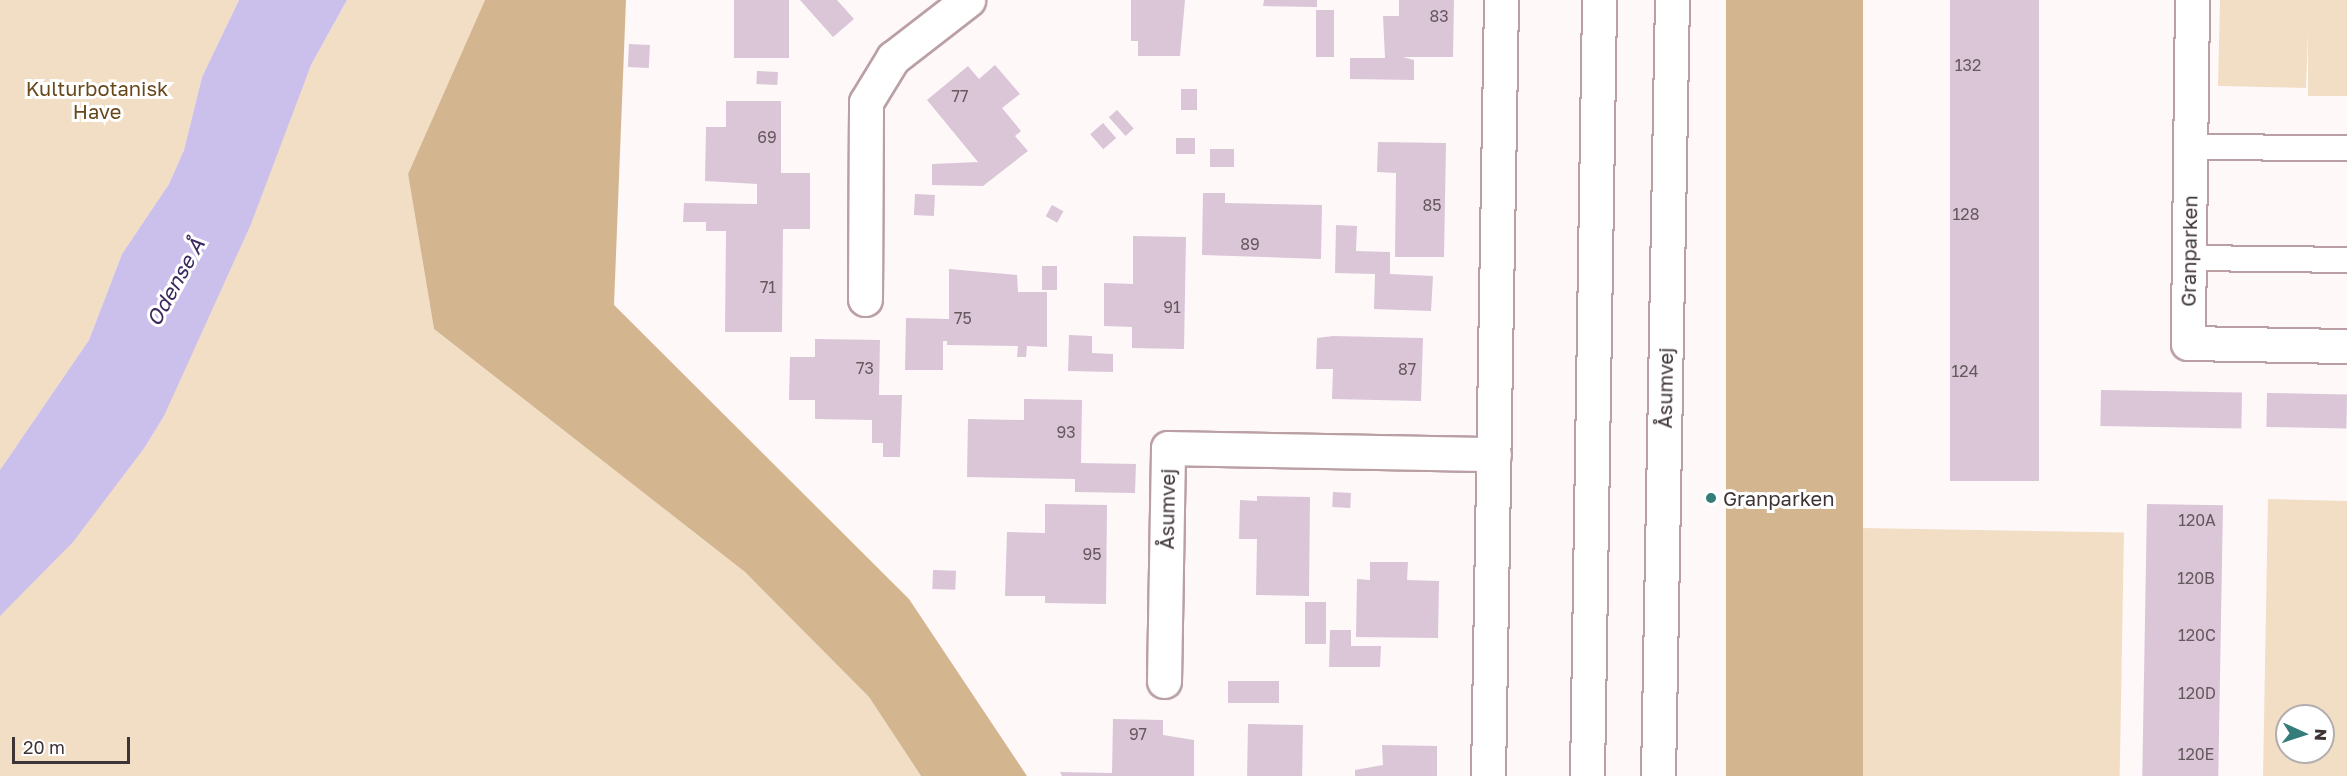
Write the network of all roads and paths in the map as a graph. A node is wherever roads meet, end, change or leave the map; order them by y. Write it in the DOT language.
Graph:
graph roads {
  1 [pos="968,0"];
  2 [pos="1501,0"];
  3 [pos="1599,0"];
  4 [pos="1672,0"];
  5 [pos="2192,0"];
  6 [pos="2190,147"];
  7 [pos="2347,148"];
  8 [pos="2189,258"];
  9 [pos="2347,260"];
  10 [pos="865,299"];
  11 [pos="2347,346"];
  12 [pos="1494,454"];
  13 [pos="1164,681"];
  14 [pos="1488,776"];
  15 [pos="1587,776"];
  16 [pos="1658,776"];
  1 -- 10 [label="street"];
  2 -- 12 [label="street"];
  3 -- 15 [label="street"];
  4 -- 16 [label="street, Åsumvej"];
  5 -- 6 [label="street, Granparken"];
  6 -- 7 [label="lane"];
  6 -- 8 [label="street, Granparken"];
  8 -- 9 [label="lane"];
  8 -- 11 [label="street, Granparken"];
  12 -- 13 [label="street, Åsumvej"];
  12 -- 14 [label="street"];
}
